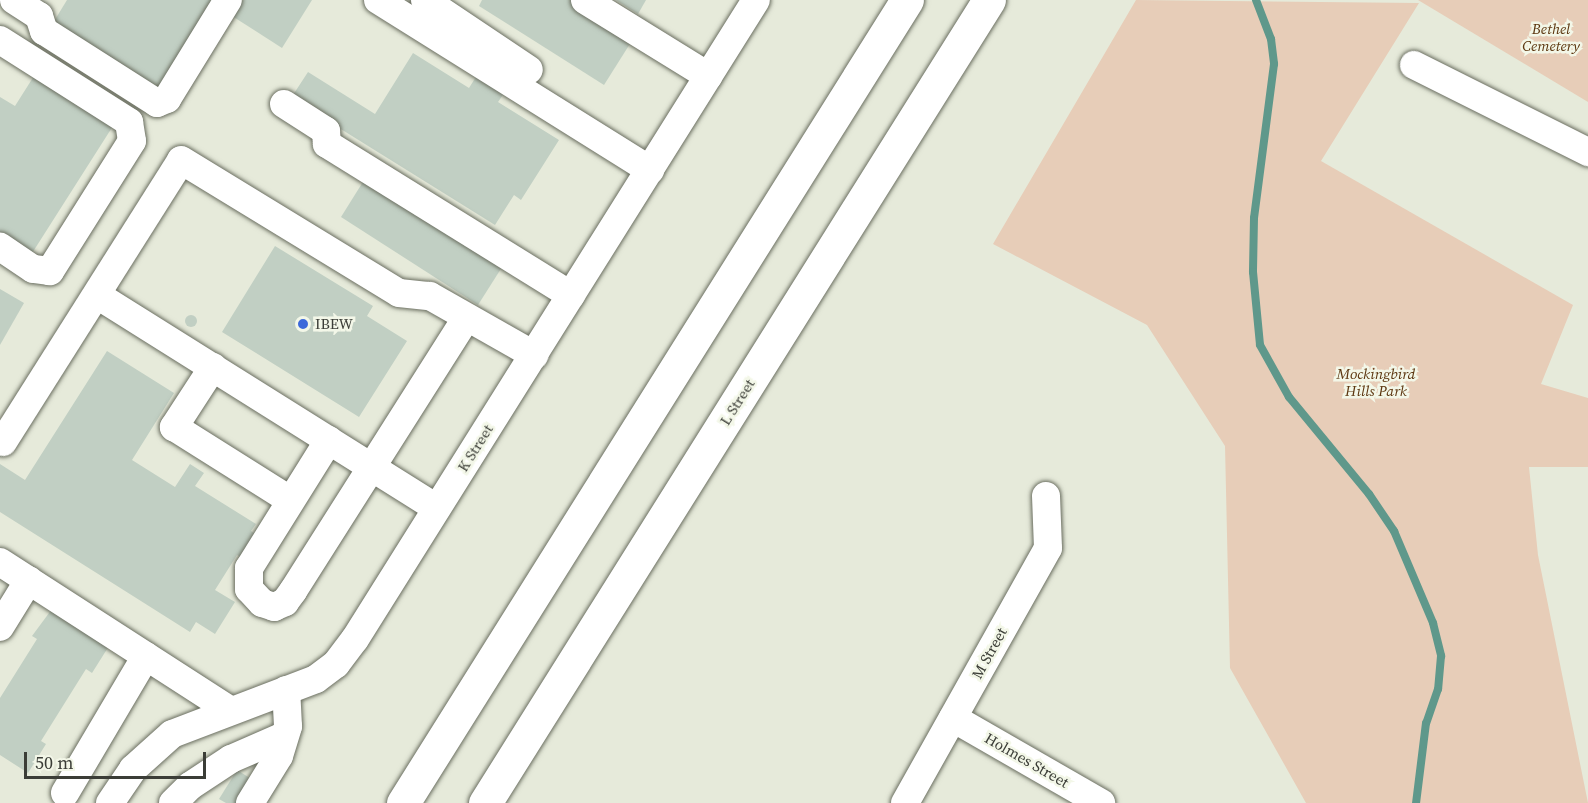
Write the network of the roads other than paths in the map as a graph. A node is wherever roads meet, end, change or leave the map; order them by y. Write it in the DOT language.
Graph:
graph roads {
  1 [pos="14,0"];
  2 [pos="228,0"];
  3 [pos="378,0"];
  4 [pos="425,0"];
  5 [pos="585,0"];
  6 [pos="756,0"];
  7 [pos="907,0"];
  8 [pos="990,0"];
  9 [pos="0,40"];
  10 [pos="1414,65"];
  11 [pos="708,76"];
  12 [pos="284,104"];
  13 [pos="1588,152"];
  14 [pos="655,162"];
  15 [pos="0,247"];
  16 [pos="97,295"];
  17 [pos="571,295"];
  18 [pos="466,318"];
  19 [pos="534,355"];
  20 [pos="213,368"];
  21 [pos="328,440"];
  22 [pos="3,442"];
  23 [pos="371,467"];
  24 [pos="1046,496"];
  25 [pos="290,500"];
  26 [pos="437,508"];
  27 [pos="0,562"];
  28 [pos="28,580"];
  29 [pos="0,627"];
  30 [pos="146,656"];
  31 [pos="286,690"];
  32 [pos="230,710"];
  33 [pos="952,718"];
  34 [pos="284,736"];
  35 [pos="90,750"];
  36 [pos="130,774"];
  37 [pos="65,793"];
  38 [pos="110,803"];
  39 [pos="173,803"];
  40 [pos="250,803"];
  41 [pos="403,803"];
  42 [pos="485,803"];
  43 [pos="905,803"];
  44 [pos="1101,803"];
  1 -- 2 [label="street"];
  3 -- 14 [label="street"];
  4 -- 14 [label="street"];
  5 -- 11 [label="street"];
  6 -- 11 [label="street, K Street"];
  7 -- 41 [label="main road"];
  8 -- 42 [label="main road, L Street"];
  9 -- 15 [label="street"];
  10 -- 13 [label="street"];
  11 -- 14 [label="street, K Street"];
  12 -- 17 [label="street"];
  14 -- 17 [label="street, K Street"];
  16 -- 18 [label="street"];
  16 -- 20 [label="street"];
  16 -- 22 [label="street"];
  17 -- 19 [label="street, K Street"];
  18 -- 19 [label="street"];
  18 -- 23 [label="street"];
  19 -- 26 [label="street, K Street"];
  20 -- 21 [label="street"];
  20 -- 25 [label="street"];
  21 -- 23 [label="street"];
  21 -- 25 [label="street"];
  23 -- 25 [label="street"];
  23 -- 26 [label="street"];
  24 -- 33 [label="street, M Street"];
  26 -- 31 [label="street, K Street"];
  27 -- 28 [label="street"];
  28 -- 29 [label="street"];
  28 -- 30 [label="street"];
  30 -- 32 [label="street"];
  30 -- 35 [label="street"];
  31 -- 32 [label="street, K Street"];
  31 -- 34 [label="street"];
  32 -- 36 [label="street, K Street"];
  33 -- 43 [label="street, M Street"];
  33 -- 44 [label="street, Holmes Street"];
  34 -- 39 [label="street"];
  34 -- 40 [label="street"];
  35 -- 36 [label="street"];
  35 -- 37 [label="street"];
  36 -- 38 [label="street, K Street"];
}
